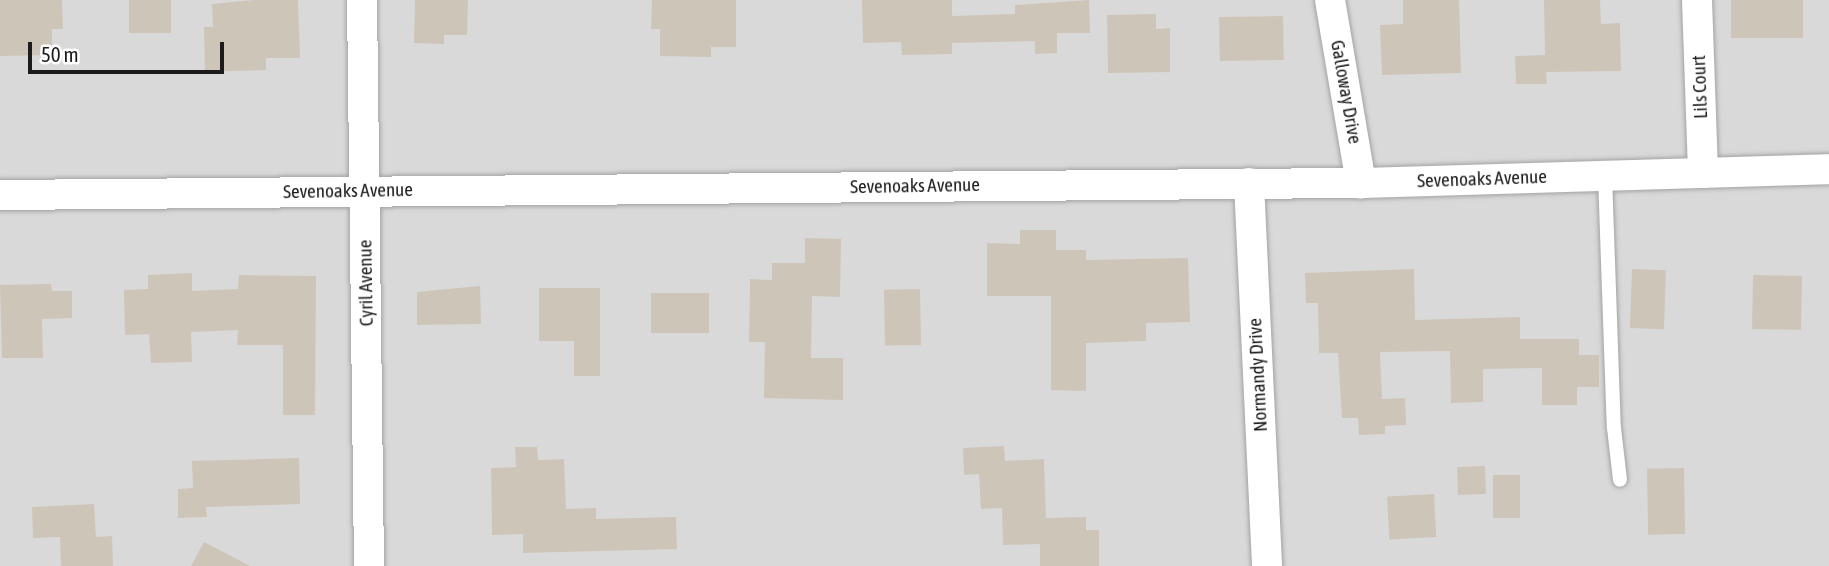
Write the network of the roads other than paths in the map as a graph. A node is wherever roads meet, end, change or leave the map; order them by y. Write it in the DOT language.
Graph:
graph roads {
  1 [pos="362,0"];
  2 [pos="1330,0"];
  3 [pos="1697,0"];
  4 [pos="1829,169"];
  5 [pos="1703,173"];
  6 [pos="1605,176"];
  7 [pos="1249,183"];
  8 [pos="1361,183"];
  9 [pos="365,191"];
  10 [pos="0,195"];
  11 [pos="1620,480"];
  12 [pos="369,566"];
  13 [pos="1266,566"];
  1 -- 9 [label="street, Cyril Avenue"];
  2 -- 8 [label="street, Galloway Drive"];
  3 -- 5 [label="street, Lils Court"];
  4 -- 5 [label="street, Sevenoaks Avenue"];
  5 -- 6 [label="street, Sevenoaks Avenue"];
  6 -- 8 [label="street, Sevenoaks Avenue"];
  6 -- 11 [label="lane"];
  7 -- 8 [label="street, Sevenoaks Avenue"];
  7 -- 9 [label="street, Sevenoaks Avenue"];
  7 -- 13 [label="street, Normandy Drive"];
  9 -- 10 [label="street, Sevenoaks Avenue"];
  9 -- 12 [label="street, Cyril Avenue"];
}
